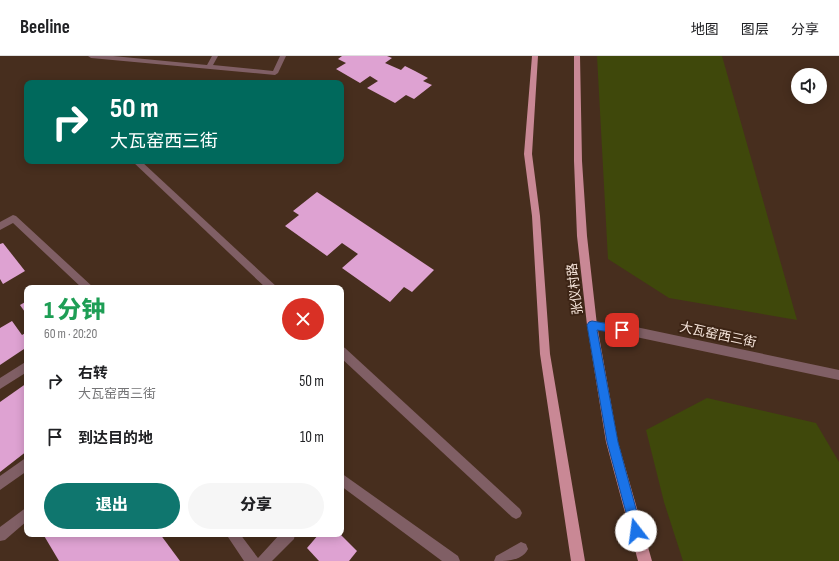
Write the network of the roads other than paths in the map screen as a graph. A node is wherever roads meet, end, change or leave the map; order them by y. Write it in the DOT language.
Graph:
graph roads {
  1 [pos="91,56"];
  2 [pos="215,56"];
  3 [pos="283,56"];
  4 [pos="535,56"];
  5 [pos="578,56"];
  6 [pos="133,58"];
  7 [pos="209,67"];
  8 [pos="139,164"];
  9 [pos="0,227"];
  10 [pos="86,285"];
  11 [pos="270,285"];
  12 [pos="592,325"];
  13 [pos="344,354"];
  14 [pos="24,368"];
  15 [pos="839,375"];
  16 [pos="0,384"];
  17 [pos="24,465"];
  18 [pos="344,482"];
  19 [pos="0,484"];
  20 [pos="516,513"];
  21 [pos="24,515"];
  22 [pos="0,535"];
  23 [pos="234,537"];
  24 [pos="286,537"];
  25 [pos="521,549"];
  26 [pos="252,561"];
  27 [pos="263,561"];
  28 [pos="453,561"];
  29 [pos="501,561"];
  30 [pos="578,561"];
  31 [pos="645,561"];
  1 -- 6 [label="street"];
  2 -- 7 [label="street"];
  3 -- 7 [label="street"];
  4 -- 30 [label="main road"];
  5 -- 12 [label="main road, 张仪村路"];
  6 -- 7 [label="street"];
  8 -- 11 [label="street"];
  9 -- 10 [label="street"];
  12 -- 15 [label="street, 大瓦窑西三街"];
  12 -- 31 [label="main road, 张仪村路"];
  13 -- 20 [label="street"];
  14 -- 16 [label="street"];
  17 -- 19 [label="street"];
  18 -- 28 [label="street"];
  21 -- 22 [label="street"];
  23 -- 26 [label="street"];
  24 -- 27 [label="street"];
  25 -- 29 [label="street"];
}
